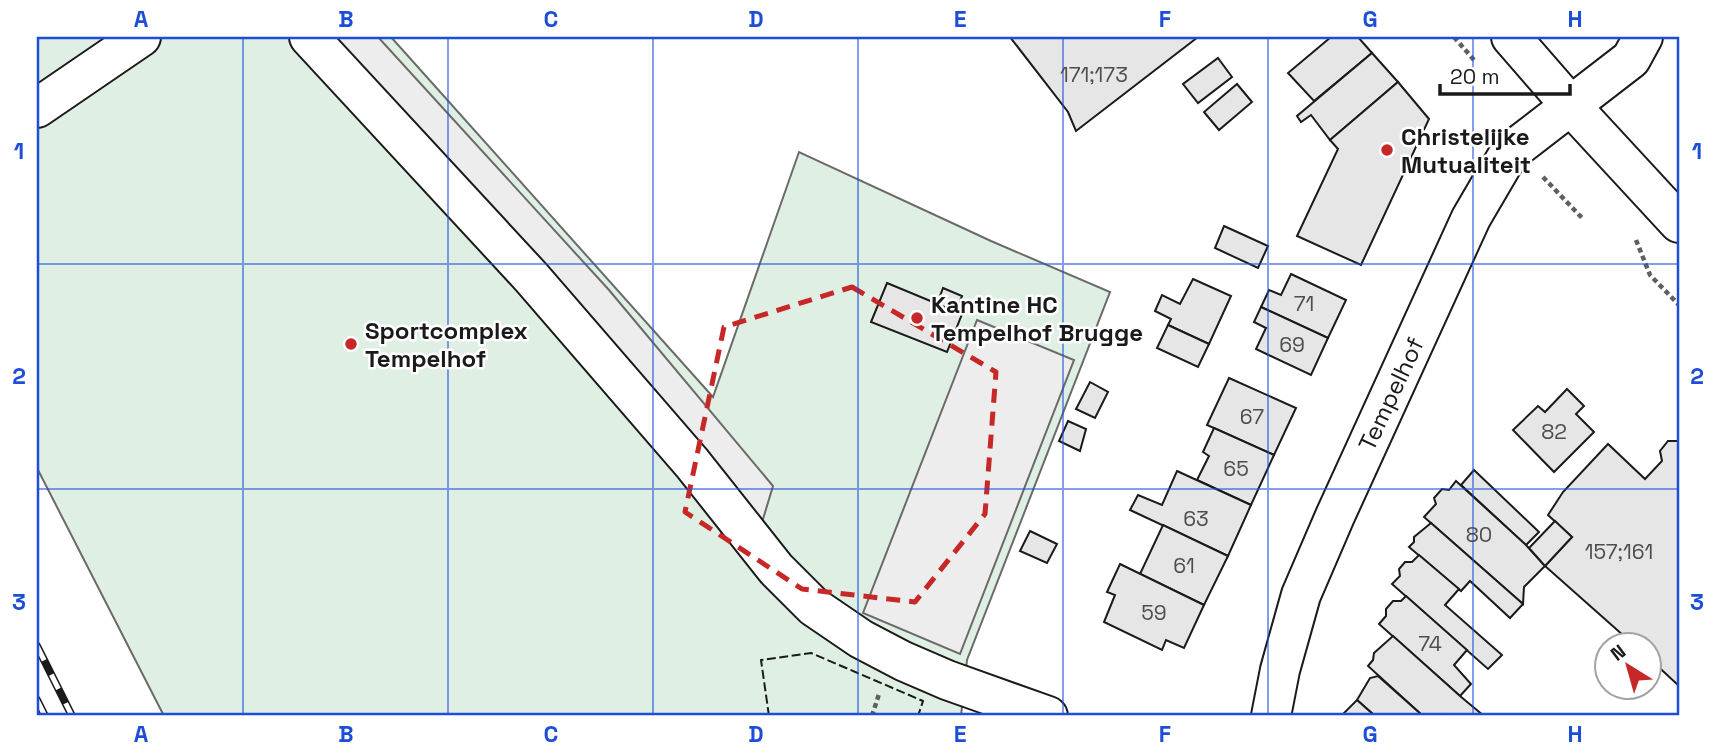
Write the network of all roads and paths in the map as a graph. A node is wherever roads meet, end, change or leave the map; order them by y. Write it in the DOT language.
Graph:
graph roads {
  1 [pos="141,37"];
  2 [pos="309,37"];
  3 [pos="1511,37"];
  4 [pos="1643,37"];
  5 [pos="1571,106"];
  6 [pos="37,108"];
  7 [pos="1536,169"];
  8 [pos="1583,219"];
  9 [pos="1679,223"];
  10 [pos="1048,716"];
  11 [pos="1271,716"];
  1 -- 6 [label="street"];
  2 -- 10 [label="street"];
  3 -- 5 [label="street"];
  4 -- 5 [label="street, Tempelhof"];
  5 -- 9 [label="street"];
  5 -- 11 [label="street, Tempelhof"];
  7 -- 8 [label="path"];
}
